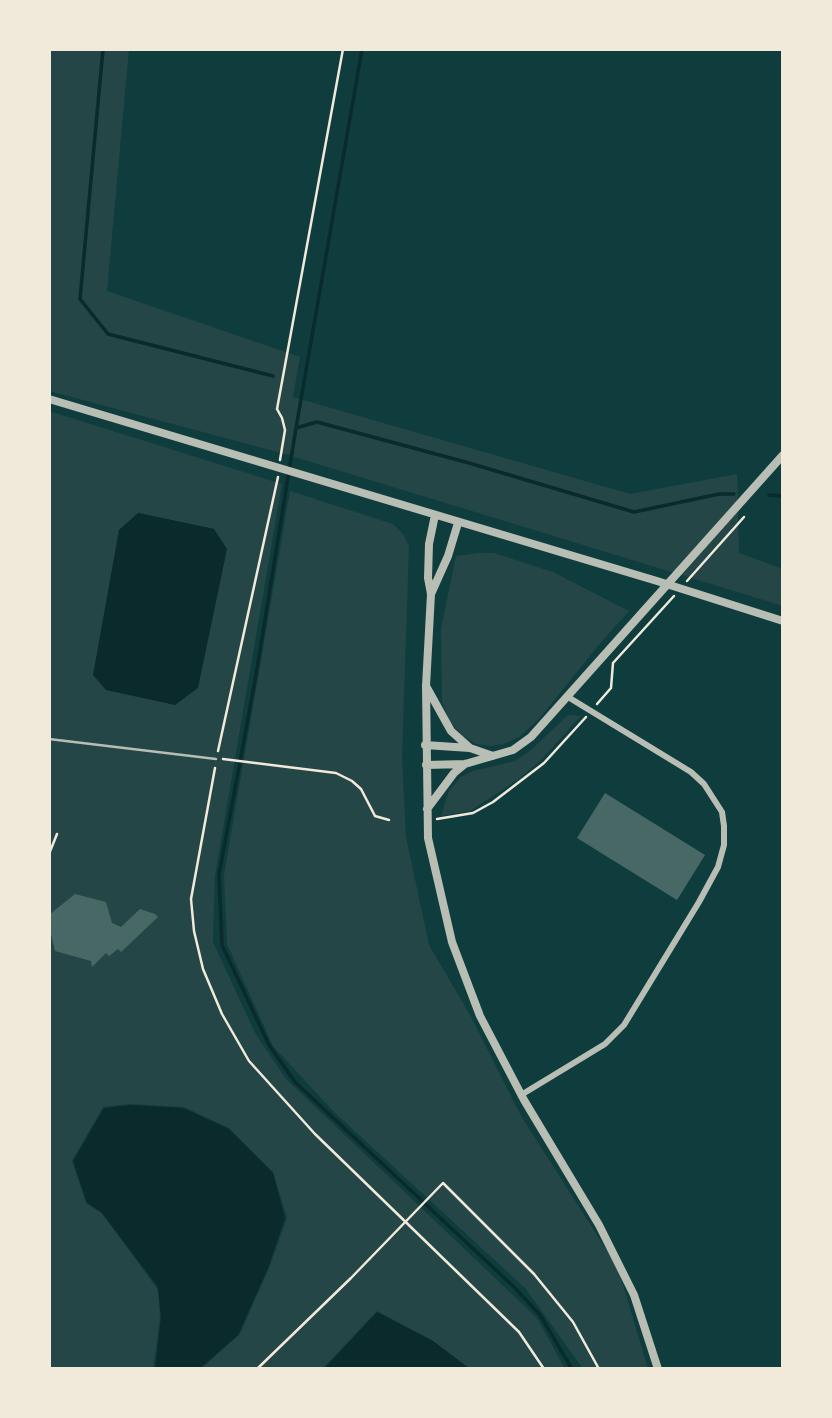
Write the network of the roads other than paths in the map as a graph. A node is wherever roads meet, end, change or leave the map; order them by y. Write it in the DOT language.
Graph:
graph roads {
  1 [pos="49,399"];
  2 [pos="783,455"];
  3 [pos="435,515"];
  4 [pos="458,523"];
  5 [pos="430,594"];
  6 [pos="783,621"];
  7 [pos="426,685"];
  8 [pos="568,697"];
  9 [pos="49,739"];
  10 [pos="425,745"];
  11 [pos="470,748"];
  12 [pos="494,756"];
  13 [pos="216,759"];
  14 [pos="465,764"];
  15 [pos="426,765"];
  16 [pos="427,810"];
  17 [pos="521,1095"];
  18 [pos="658,1369"];
  1 -- 3 [label="street"];
  2 -- 8 [label="street"];
  3 -- 4 [label="street"];
  3 -- 5 [label="street"];
  4 -- 5 [label="street"];
  4 -- 6 [label="street"];
  5 -- 7 [label="street"];
  7 -- 10 [label="street"];
  7 -- 11 [label="street"];
  8 -- 12 [label="street"];
  8 -- 17 [label="street"];
  9 -- 13 [label="lane"];
  10 -- 11 [label="street"];
  10 -- 15 [label="street"];
  11 -- 12 [label="street"];
  12 -- 14 [label="street"];
  14 -- 15 [label="street"];
  14 -- 16 [label="street"];
  15 -- 16 [label="street"];
  16 -- 17 [label="street"];
  17 -- 18 [label="street"];
}
